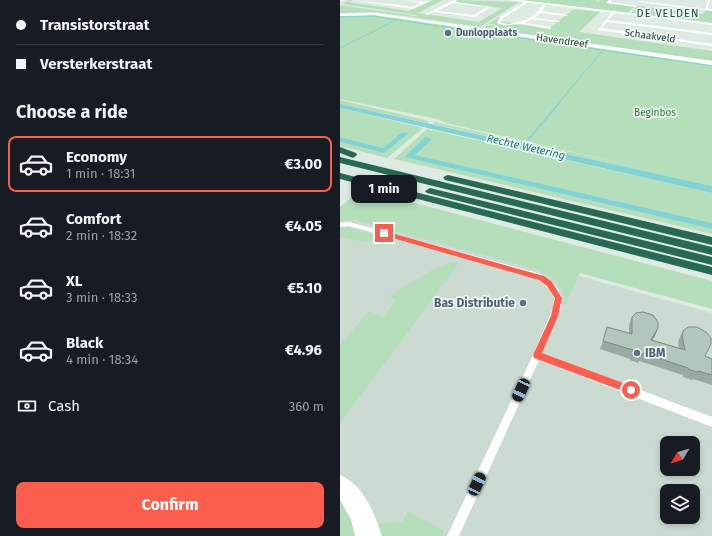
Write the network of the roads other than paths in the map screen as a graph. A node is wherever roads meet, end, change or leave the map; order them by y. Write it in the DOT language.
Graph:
graph roads {
  1 [pos="354,0"];
  2 [pos="405,0"];
  3 [pos="408,0"];
  4 [pos="431,0"];
  5 [pos="456,0"];
  6 [pos="511,0"];
  7 [pos="611,0"];
  8 [pos="709,0"];
  9 [pos="363,1"];
  10 [pos="640,1"];
  11 [pos="452,2"];
  12 [pos="527,2"];
  13 [pos="426,3"];
  14 [pos="545,4"];
  15 [pos="396,6"];
  16 [pos="636,6"];
  17 [pos="710,10"];
  18 [pos="434,11"];
  19 [pos="540,12"];
  20 [pos="614,12"];
  21 [pos="427,14"];
  22 [pos="629,14"];
  23 [pos="340,15"];
  24 [pos="566,15"];
  25 [pos="475,16"];
  26 [pos="531,18"];
  27 [pos="470,19"];
  28 [pos="558,21"];
  29 [pos="607,21"];
  30 [pos="518,23"];
  31 [pos="712,24"];
  32 [pos="550,28"];
  33 [pos="712,34"];
  34 [pos="712,45"];
  35 [pos="712,63"];
  36 [pos="340,151"];
  37 [pos="340,156"];
  38 [pos="340,160"];
  39 [pos="340,168"];
  40 [pos="375,172"];
  41 [pos="340,176"];
  42 [pos="340,225"];
  43 [pos="712,241"];
  44 [pos="712,251"];
  45 [pos="712,260"];
  46 [pos="712,271"];
  47 [pos="537,355"];
  48 [pos="712,422"];
  49 [pos="340,482"];
  50 [pos="340,488"];
  51 [pos="363,536"];
  52 [pos="374,536"];
  53 [pos="453,536"];
  1 -- 9 [label="street"];
  2 -- 3 [label="street"];
  3 -- 13 [label="street"];
  3 -- 15 [label="street"];
  4 -- 13 [label="street"];
  5 -- 11 [label="street"];
  6 -- 12 [label="street"];
  7 -- 16 [label="street"];
  8 -- 17 [label="street"];
  9 -- 15 [label="street"];
  10 -- 16 [label="street"];
  10 -- 17 [label="street"];
  11 -- 18 [label="street"];
  11 -- 25 [label="street"];
  12 -- 14 [label="street"];
  12 -- 30 [label="street"];
  13 -- 15 [label="street"];
  14 -- 19 [label="street"];
  14 -- 20 [label="street"];
  16 -- 22 [label="street"];
  18 -- 21 [label="street"];
  18 -- 25 [label="street"];
  19 -- 24 [label="street"];
  19 -- 26 [label="street"];
  20 -- 22 [label="street"];
  20 -- 29 [label="street, Schaakveld"];
  22 -- 31 [label="street"];
  23 -- 35 [label="street, Havendreef"];
  25 -- 27 [label="street"];
  26 -- 28 [label="street"];
  26 -- 30 [label="street"];
  29 -- 33 [label="street, Schaakveld"];
  29 -- 34 [label="street, Schaakveld"];
  30 -- 32 [label="street"];
  36 -- 40 [label="highway"];
  37 -- 40 [label="highway"];
  38 -- 40 [label="highway"];
  39 -- 40 [label="highway"];
  40 -- 41 [label="highway"];
  40 -- 43 [label="highway"];
  40 -- 44 [label="highway"];
  40 -- 45 [label="highway"];
  40 -- 46 [label="highway"];
  42 -- 47 [label="street"];
  47 -- 48 [label="street"];
  47 -- 53 [label="street"];
  49 -- 52 [label="street"];
  50 -- 51 [label="street"];
}
